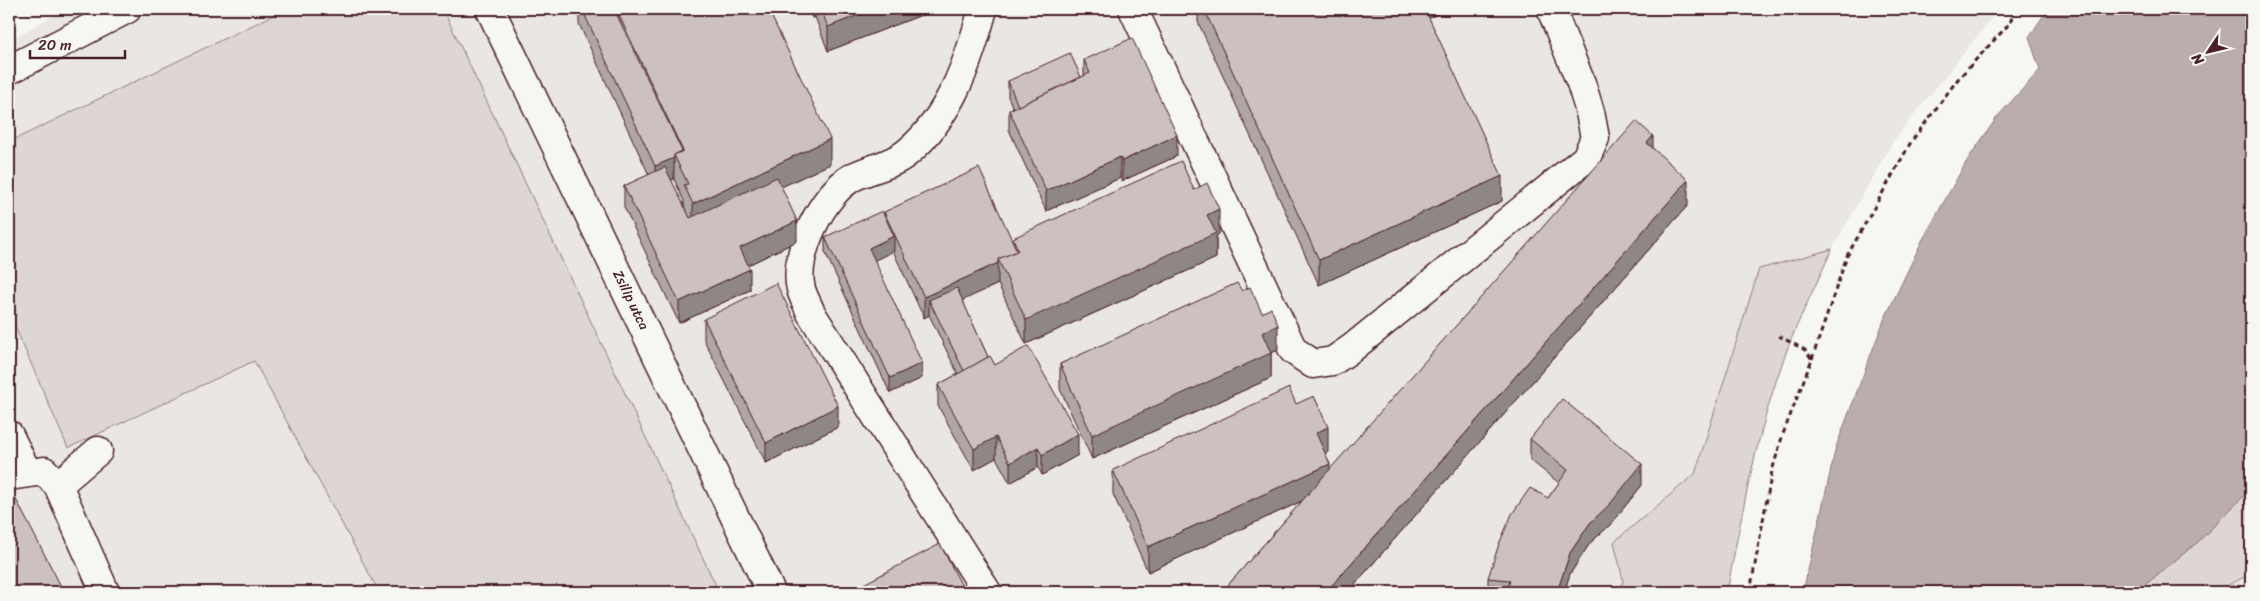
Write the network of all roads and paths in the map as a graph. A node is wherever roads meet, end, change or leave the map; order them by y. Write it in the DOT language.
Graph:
graph roads {
  1 [pos="490,9"];
  2 [pos="982,9"];
  3 [pos="1133,9"];
  4 [pos="1552,9"];
  5 [pos="2009,9"];
  6 [pos="118,11"];
  7 [pos="9,70"];
  8 [pos="1779,336"];
  9 [pos="1812,359"];
  10 [pos="9,435"];
  11 [pos="98,451"];
  12 [pos="18,474"];
  13 [pos="58,485"];
  14 [pos="105,592"];
  15 [pos="771,592"];
  16 [pos="987,592"];
  17 [pos="1750,592"];
  1 -- 15 [label="street, Zsilip utca"];
  2 -- 16 [label="street"];
  3 -- 4 [label="street"];
  5 -- 9 [label="path"];
  6 -- 7 [label="street"];
  8 -- 9 [label="path"];
  9 -- 17 [label="path"];
  10 -- 12 [label="street"];
  11 -- 13 [label="street"];
  12 -- 13 [label="street"];
  13 -- 14 [label="street"];
}
